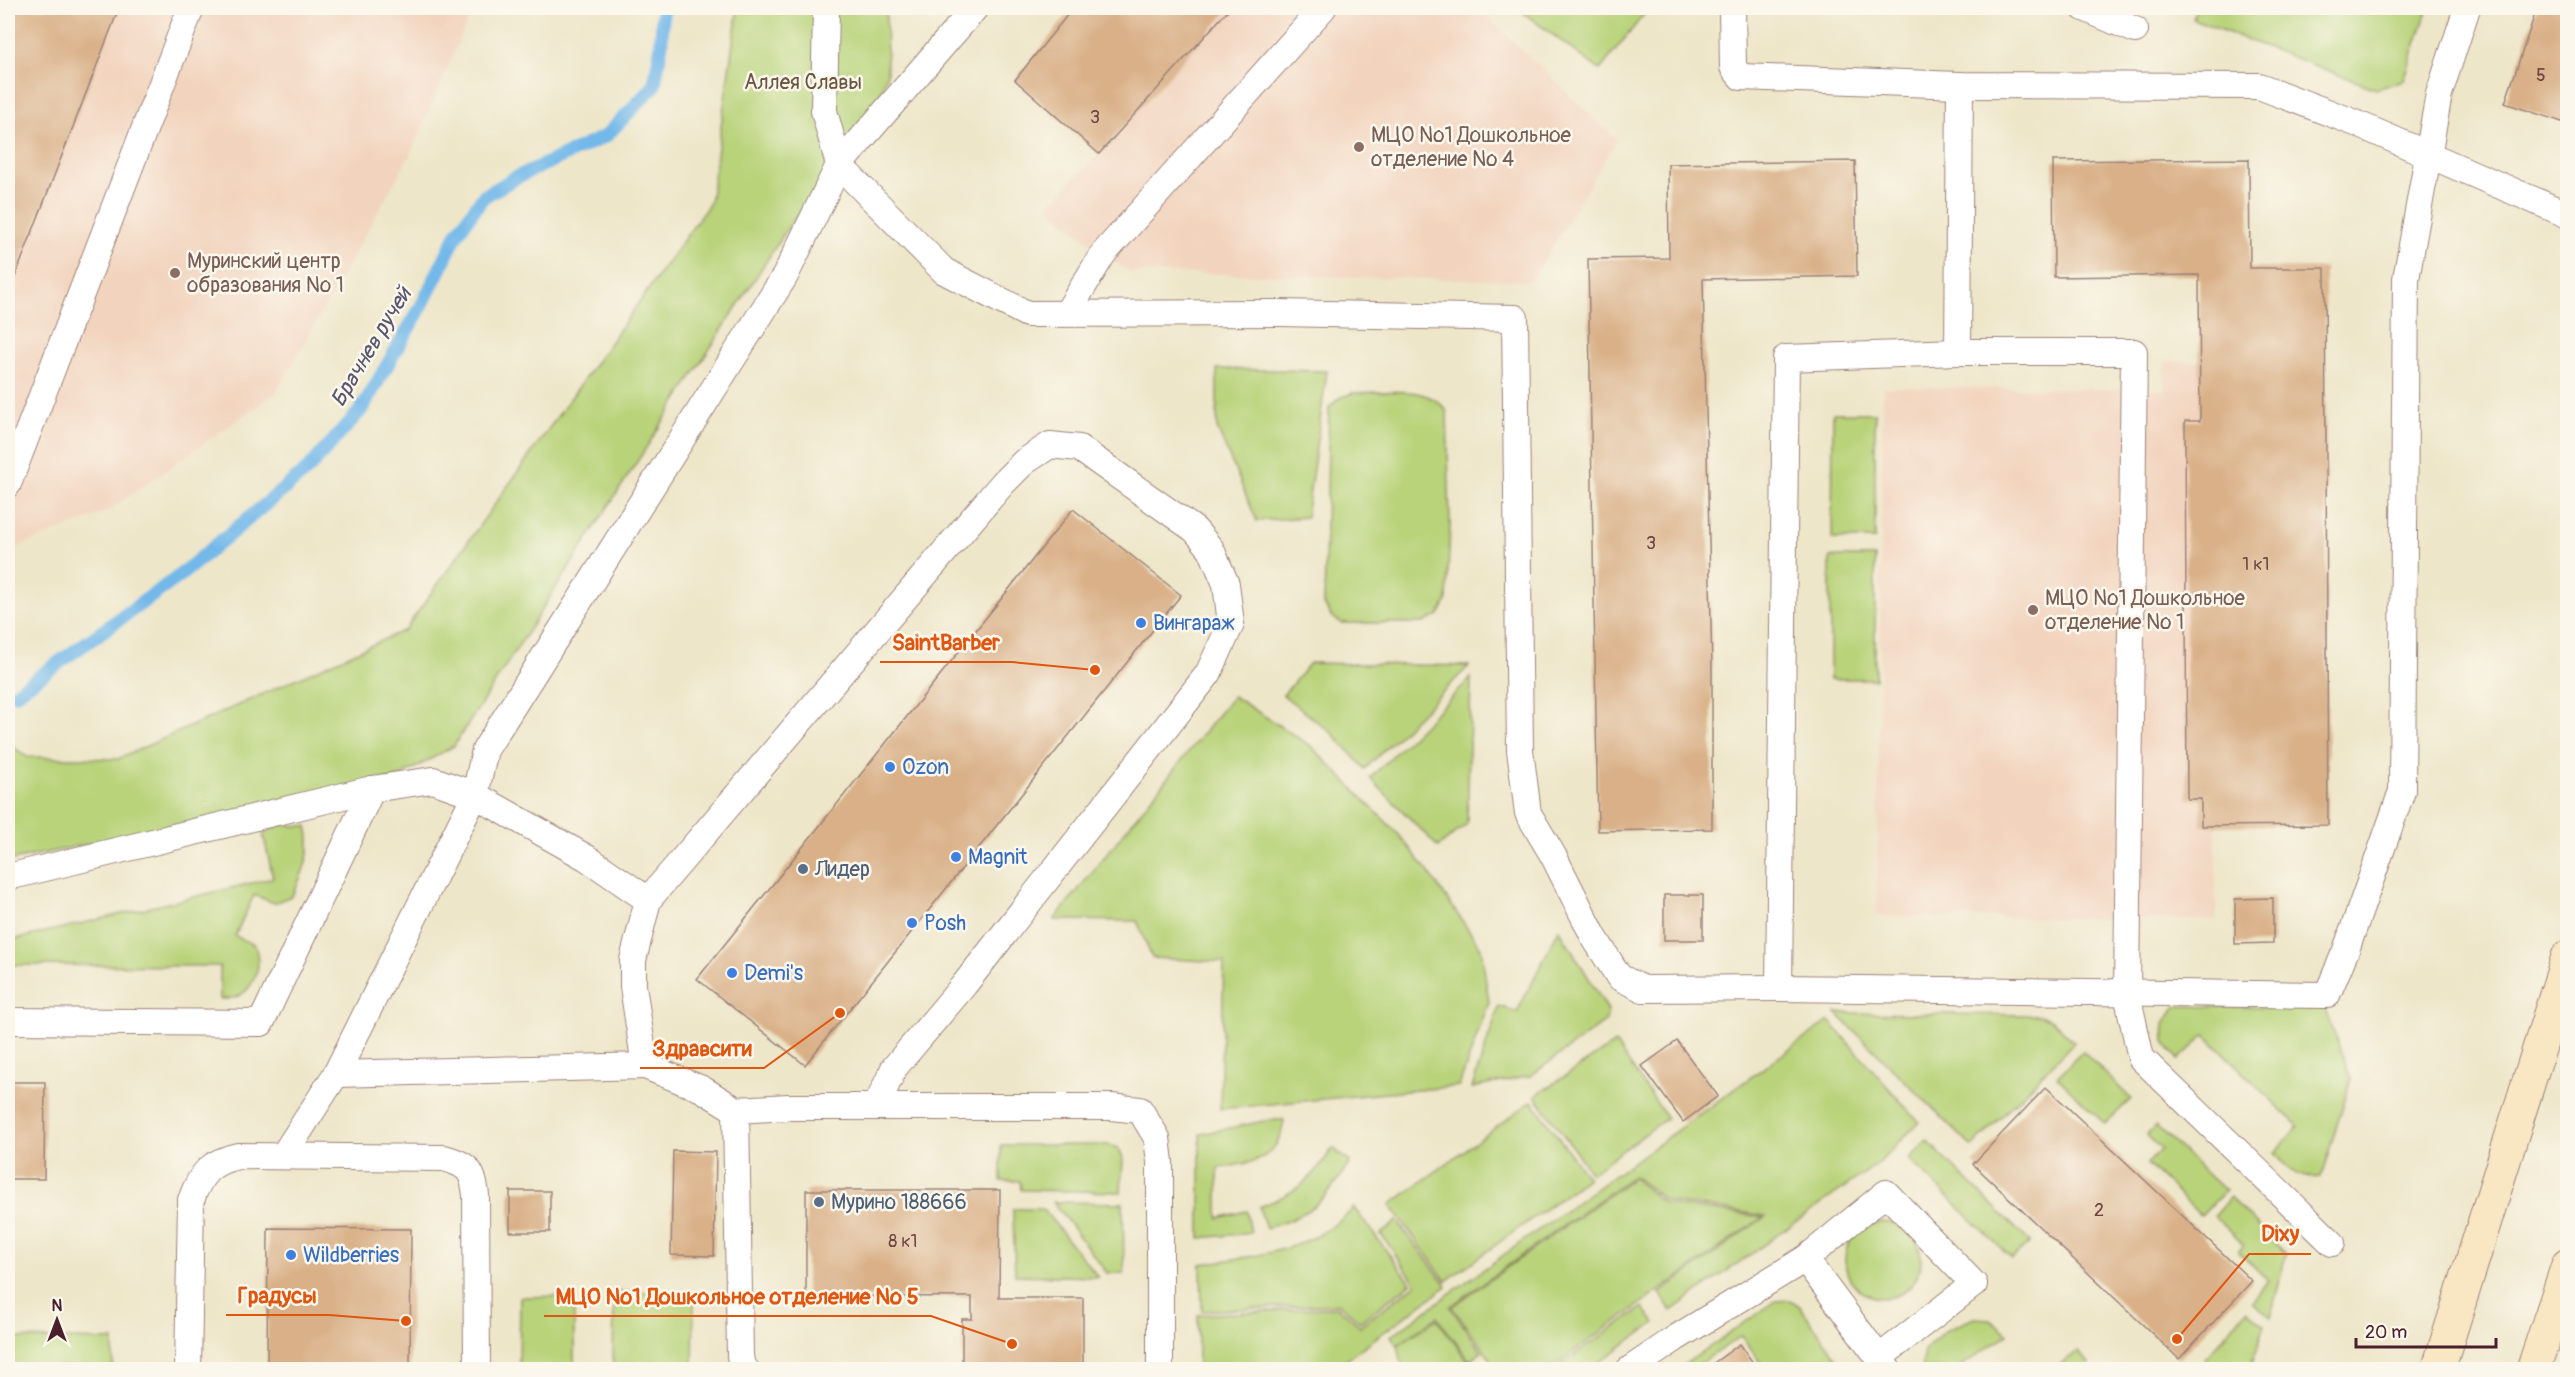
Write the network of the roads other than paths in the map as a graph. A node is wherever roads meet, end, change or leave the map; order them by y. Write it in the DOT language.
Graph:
graph roads {
  1 [pos="191,8"];
  2 [pos="826,8"];
  3 [pos="975,8"];
  4 [pos="1323,8"];
  5 [pos="1732,8"];
  6 [pos="2084,8"];
  7 [pos="2467,8"];
  8 [pos="2134,30"];
  9 [pos="1960,85"];
  10 [pos="2430,154"];
  11 [pos="839,165"];
  12 [pos="2568,215"];
  13 [pos="1067,313"];
  14 [pos="1958,352"];
  15 [pos="8,484"];
  16 [pos="372,789"];
  17 [pos="475,795"];
  18 [pos="8,877"];
  19 [pos="648,900"];
  20 [pos="2568,957"];
  21 [pos="1779,988"];
  22 [pos="2127,994"];
  23 [pos="8,1021"];
  24 [pos="645,1066"];
  25 [pos="336,1074"];
  26 [pos="876,1107"];
  27 [pos="736,1110"];
  28 [pos="283,1156"];
  29 [pos="2332,1243"];
  30 [pos="1805,1259"];
  31 [pos="2568,1265"];
  32 [pos="1884,1363"];
  33 [pos="188,1370"];
  34 [pos="477,1370"];
  35 [pos="746,1370"];
  36 [pos="1160,1370"];
  37 [pos="1629,1370"];
  38 [pos="2438,1370"];
  39 [pos="2533,1370"];
  1 -- 15 [label="lane"];
  2 -- 11 [label="lane"];
  3 -- 11 [label="lane"];
  4 -- 13 [label="lane"];
  5 -- 9 [label="lane"];
  6 -- 8 [label="lane"];
  7 -- 10 [label="lane"];
  9 -- 10 [label="lane"];
  9 -- 14 [label="lane"];
  10 -- 12 [label="lane"];
  10 -- 22 [label="lane"];
  11 -- 13 [label="lane"];
  11 -- 17 [label="lane"];
  13 -- 21 [label="lane"];
  14 -- 21 [label="lane"];
  14 -- 22 [label="lane"];
  16 -- 17 [label="lane"];
  16 -- 18 [label="lane"];
  16 -- 23 [label="lane"];
  17 -- 19 [label="lane"];
  17 -- 25 [label="lane"];
  19 -- 24 [label="lane"];
  19 -- 26 [label="lane"];
  20 -- 38 [label="street"];
  21 -- 22 [label="lane"];
  22 -- 29 [label="lane"];
  24 -- 25 [label="lane"];
  24 -- 27 [label="lane"];
  25 -- 28 [label="lane"];
  26 -- 27 [label="lane"];
  26 -- 36 [label="lane"];
  27 -- 35 [label="lane"];
  28 -- 33 [label="lane"];
  28 -- 34 [label="lane"];
  30 -- 32 [label="lane"];
  30 -- 32 [label="lane"];
  30 -- 37 [label="lane"];
  31 -- 39 [label="street"];
}
